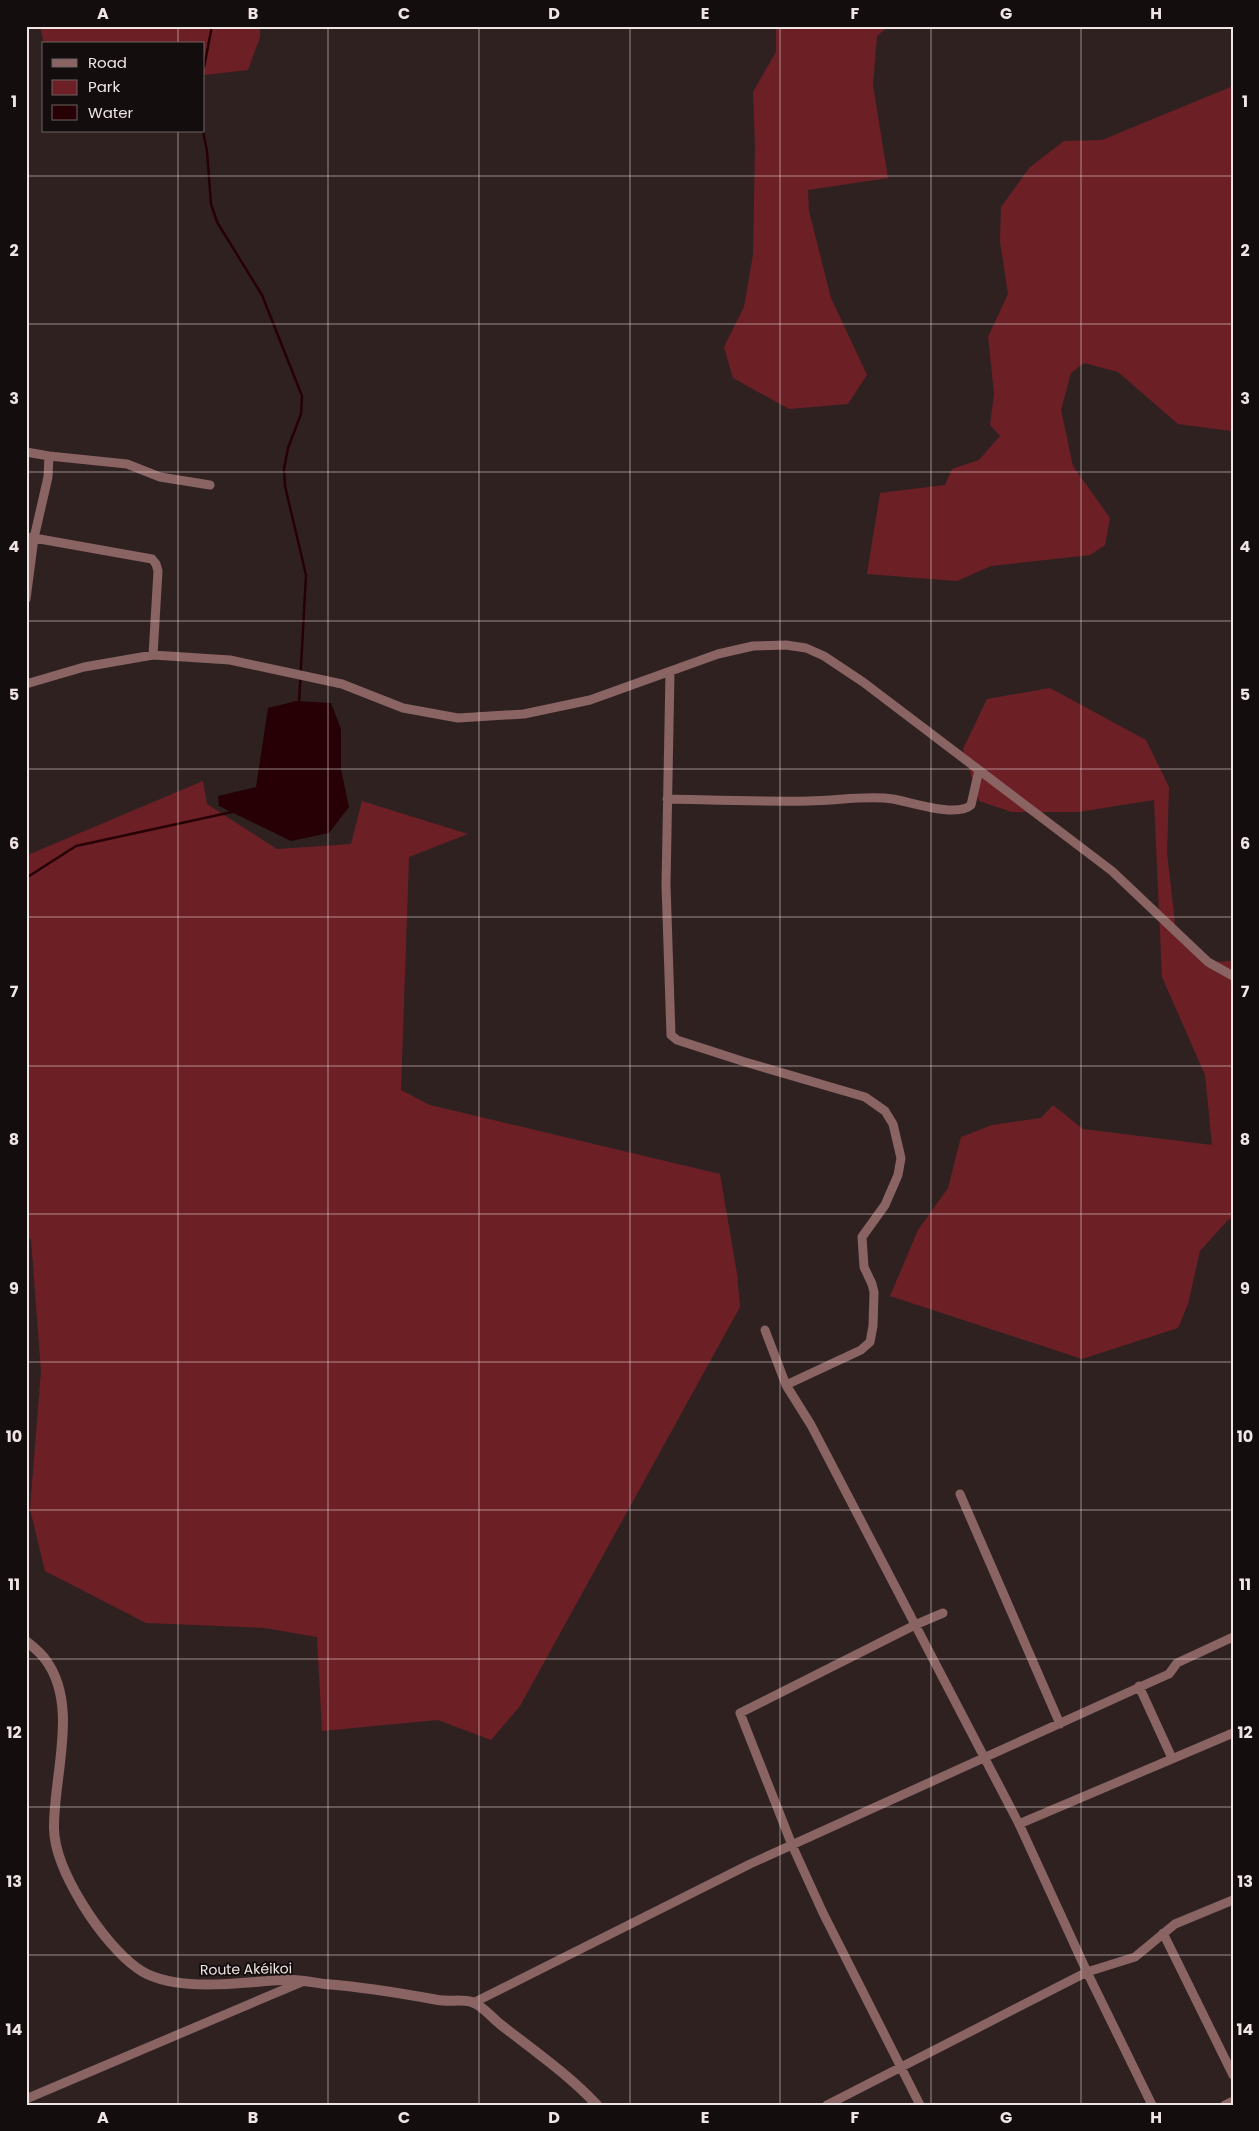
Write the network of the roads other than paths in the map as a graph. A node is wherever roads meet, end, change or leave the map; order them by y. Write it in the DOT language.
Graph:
graph roads {
  1 [pos="26,452"];
  2 [pos="50,456"];
  3 [pos="210,485"];
  4 [pos="30,537"];
  5 [pos="26,599"];
  6 [pos="153,655"];
  7 [pos="670,672"];
  8 [pos="26,684"];
  9 [pos="979,770"];
  10 [pos="667,799"];
  11 [pos="1233,976"];
  12 [pos="765,1330"];
  13 [pos="786,1385"];
  14 [pos="960,1494"];
  15 [pos="943,1613"];
  16 [pos="914,1625"];
  17 [pos="1233,1637"];
  18 [pos="26,1641"];
  19 [pos="1140,1686"];
  20 [pos="1060,1724"];
  21 [pos="1233,1733"];
  22 [pos="1172,1758"];
  23 [pos="984,1759"];
  24 [pos="1019,1824"];
  25 [pos="792,1845"];
  26 [pos="1233,1900"];
  27 [pos="1163,1933"];
  28 [pos="1087,1972"];
  29 [pos="304,1982"];
  30 [pos="473,2002"];
  31 [pos="902,2067"];
  32 [pos="1233,2075"];
  33 [pos="26,2099"];
  34 [pos="1233,2101"];
  35 [pos="597,2105"];
  36 [pos="828,2105"];
  37 [pos="920,2105"];
  38 [pos="1152,2105"];
  39 [pos="1224,2105"];
  1 -- 2 [label="street"];
  2 -- 3 [label="street"];
  2 -- 4 [label="street"];
  4 -- 5 [label="street"];
  4 -- 6 [label="street"];
  6 -- 7 [label="street"];
  6 -- 8 [label="street"];
  7 -- 9 [label="street"];
  7 -- 10 [label="street"];
  9 -- 10 [label="street"];
  9 -- 11 [label="street"];
  10 -- 13 [label="street"];
  12 -- 13 [label="street"];
  13 -- 16 [label="street"];
  14 -- 20 [label="street"];
  15 -- 16 [label="street"];
  16 -- 23 [label="street"];
  16 -- 25 [label="street"];
  17 -- 19 [label="street"];
  18 -- 29 [label="street, Route Akéikoi"];
  19 -- 20 [label="street"];
  19 -- 22 [label="street"];
  20 -- 23 [label="street"];
  21 -- 22 [label="street"];
  22 -- 24 [label="street"];
  23 -- 24 [label="street"];
  23 -- 25 [label="street"];
  24 -- 28 [label="street"];
  25 -- 30 [label="street"];
  25 -- 31 [label="street"];
  26 -- 27 [label="street"];
  27 -- 28 [label="street"];
  27 -- 32 [label="street"];
  28 -- 31 [label="street"];
  28 -- 38 [label="street"];
  29 -- 30 [label="street, Route Akéikoi"];
  29 -- 33 [label="street"];
  30 -- 35 [label="street"];
  31 -- 36 [label="street"];
  31 -- 37 [label="street"];
  34 -- 39 [label="street"];
}
